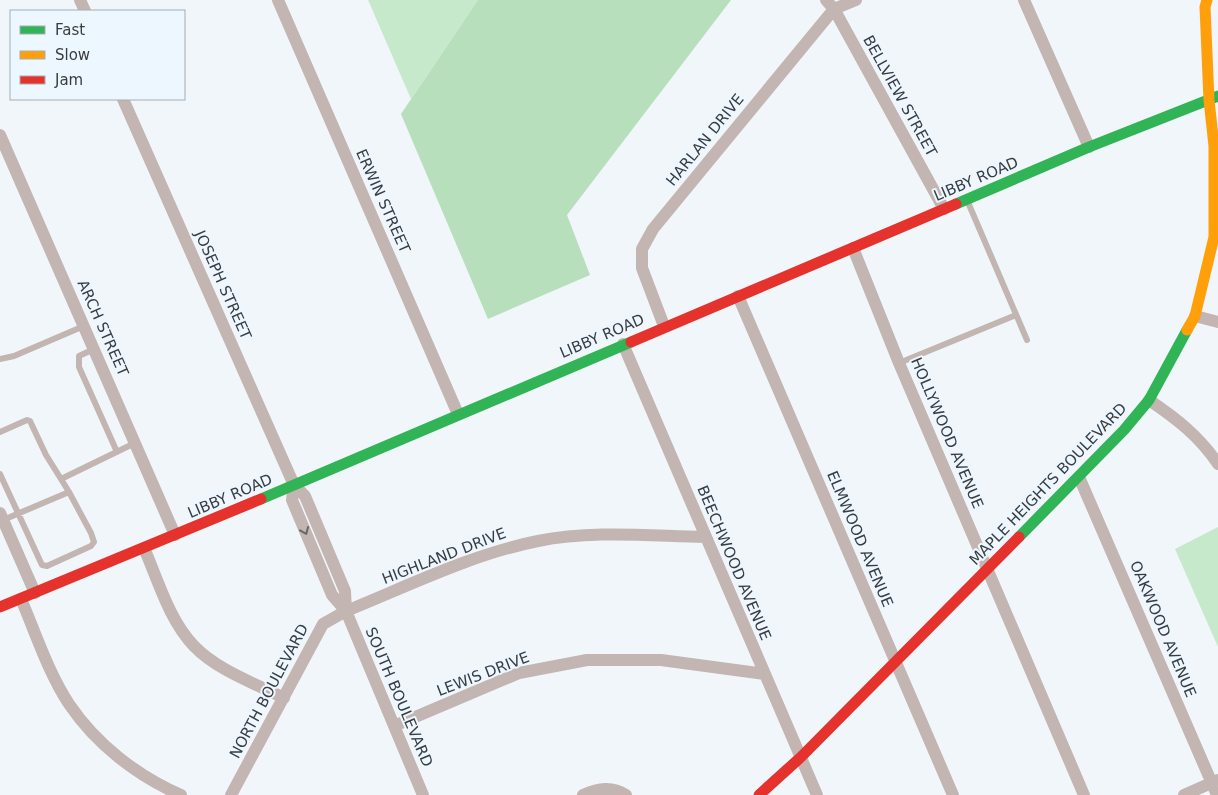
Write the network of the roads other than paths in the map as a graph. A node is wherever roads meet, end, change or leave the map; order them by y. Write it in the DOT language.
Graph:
graph roads {
  1 [pos="278,0"];
  2 [pos="856,0"];
  3 [pos="1024,0"];
  4 [pos="1204,2"];
  5 [pos="830,5"];
  6 [pos="1213,98"];
  7 [pos="123,100"];
  8 [pos="0,135"];
  9 [pos="1089,147"];
  10 [pos="967,199"];
  11 [pos="944,209"];
  12 [pos="1216,237"];
  13 [pos="854,248"];
  14 [pos="738,296"];
  15 [pos="1016,315"];
  16 [pos="1195,316"];
  17 [pos="1218,322"];
  18 [pos="84,326"];
  19 [pos="664,326"];
  20 [pos="1027,340"];
  21 [pos="623,344"];
  22 [pos="94,349"];
  23 [pos="0,359"];
  24 [pos="900,363"];
  25 [pos="1149,400"];
  26 [pos="458,414"];
  27 [pos="0,432"];
  28 [pos="135,443"];
  29 [pos="117,452"];
  30 [pos="1218,464"];
  31 [pos="0,474"];
  32 [pos="1079,477"];
  33 [pos="61,479"];
  34 [pos="294,485"];
  35 [pos="69,492"];
  36 [pos="18,514"];
  37 [pos="2,517"];
  38 [pos="175,535"];
  39 [pos="705,537"];
  40 [pos="144,548"];
  41 [pos="988,567"];
  42 [pos="35,593"];
  43 [pos="21,599"];
  44 [pos="0,607"];
  45 [pos="346,612"];
  46 [pos="895,661"];
  47 [pos="764,674"];
  48 [pos="284,698"];
  49 [pos="394,726"];
  50 [pos="800,757"];
  51 [pos="1216,786"];
  52 [pos="181,795"];
  53 [pos="231,795"];
  54 [pos="423,795"];
  55 [pos="583,795"];
  56 [pos="626,795"];
  57 [pos="759,795"];
  58 [pos="817,795"];
  59 [pos="953,795"];
  60 [pos="1084,795"];
  61 [pos="1184,795"];
  1 -- 26 [label="street, ERWIN STREET"];
  2 -- 5 [label="street, HARLAN DRIVE"];
  3 -- 9 [label="street"];
  4 -- 6 [label="main road, MAPLE HEIGHTS BOULEVARD"];
  5 -- 11 [label="street, BELLVIEW STREET"];
  5 -- 19 [label="street, HARLAN DRIVE"];
  6 -- 9 [label="main road, LIBBY ROAD"];
  6 -- 12 [label="main road, MAPLE HEIGHTS BOULEVARD"];
  7 -- 34 [label="street, JOSEPH STREET"];
  8 -- 18 [label="street, ARCH STREET"];
  9 -- 10 [label="main road, LIBBY ROAD"];
  10 -- 11 [label="main road, LIBBY ROAD"];
  10 -- 15 [label="lane"];
  11 -- 13 [label="main road, LIBBY ROAD"];
  12 -- 16 [label="main road, MAPLE HEIGHTS BOULEVARD"];
  13 -- 14 [label="main road, LIBBY ROAD"];
  13 -- 24 [label="street, HOLLYWOOD AVENUE"];
  14 -- 19 [label="main road, LIBBY ROAD"];
  14 -- 46 [label="street, ELMWOOD AVENUE"];
  15 -- 20 [label="lane"];
  15 -- 24 [label="lane"];
  16 -- 17 [label="street"];
  16 -- 25 [label="main road, MAPLE HEIGHTS BOULEVARD"];
  18 -- 22 [label="street, ARCH STREET"];
  18 -- 23 [label="lane"];
  19 -- 21 [label="main road, LIBBY ROAD"];
  21 -- 26 [label="main road, LIBBY ROAD"];
  21 -- 39 [label="street, BEECHWOOD AVENUE"];
  22 -- 28 [label="street, ARCH STREET"];
  22 -- 29 [label="lane"];
  24 -- 41 [label="street, HOLLYWOOD AVENUE"];
  25 -- 30 [label="street"];
  25 -- 32 [label="main road, MAPLE HEIGHTS BOULEVARD"];
  26 -- 34 [label="main road, LIBBY ROAD"];
  27 -- 33 [label="lane"];
  28 -- 29 [label="lane"];
  28 -- 38 [label="street, ARCH STREET"];
  29 -- 33 [label="lane"];
  31 -- 36 [label="lane"];
  32 -- 41 [label="main road, MAPLE HEIGHTS BOULEVARD"];
  32 -- 51 [label="street, OAKWOOD AVENUE"];
  33 -- 35 [label="lane"];
  34 -- 38 [label="main road, LIBBY ROAD"];
  34 -- 45 [label="street, SOUTH BOULEVARD"];
  35 -- 36 [label="lane"];
  35 -- 36 [label="lane"];
  36 -- 37 [label="lane"];
  37 -- 42 [label="street"];
  38 -- 40 [label="main road, LIBBY ROAD"];
  39 -- 45 [label="street, HIGHLAND DRIVE"];
  39 -- 47 [label="street, BEECHWOOD AVENUE"];
  40 -- 42 [label="main road, LIBBY ROAD"];
  40 -- 48 [label="street"];
  41 -- 46 [label="main road, MAPLE HEIGHTS BOULEVARD"];
  41 -- 60 [label="street, HOLLYWOOD AVENUE"];
  42 -- 43 [label="main road, LIBBY ROAD"];
  43 -- 44 [label="main road, LIBBY ROAD"];
  43 -- 52 [label="street"];
  45 -- 48 [label="street, NORTH BOULEVARD"];
  45 -- 49 [label="street, SOUTH BOULEVARD"];
  46 -- 50 [label="main road, MAPLE HEIGHTS BOULEVARD"];
  46 -- 59 [label="street, ELMWOOD AVENUE"];
  47 -- 49 [label="street, LEWIS DRIVE"];
  47 -- 50 [label="street, BEECHWOOD AVENUE"];
  48 -- 53 [label="street, NORTH BOULEVARD"];
  49 -- 54 [label="street, SOUTH BOULEVARD"];
  50 -- 57 [label="main road, MAPLE HEIGHTS BOULEVARD"];
  50 -- 58 [label="street, BEECHWOOD AVENUE"];
  51 -- 61 [label="street"];
  55 -- 56 [label="street"];
}
